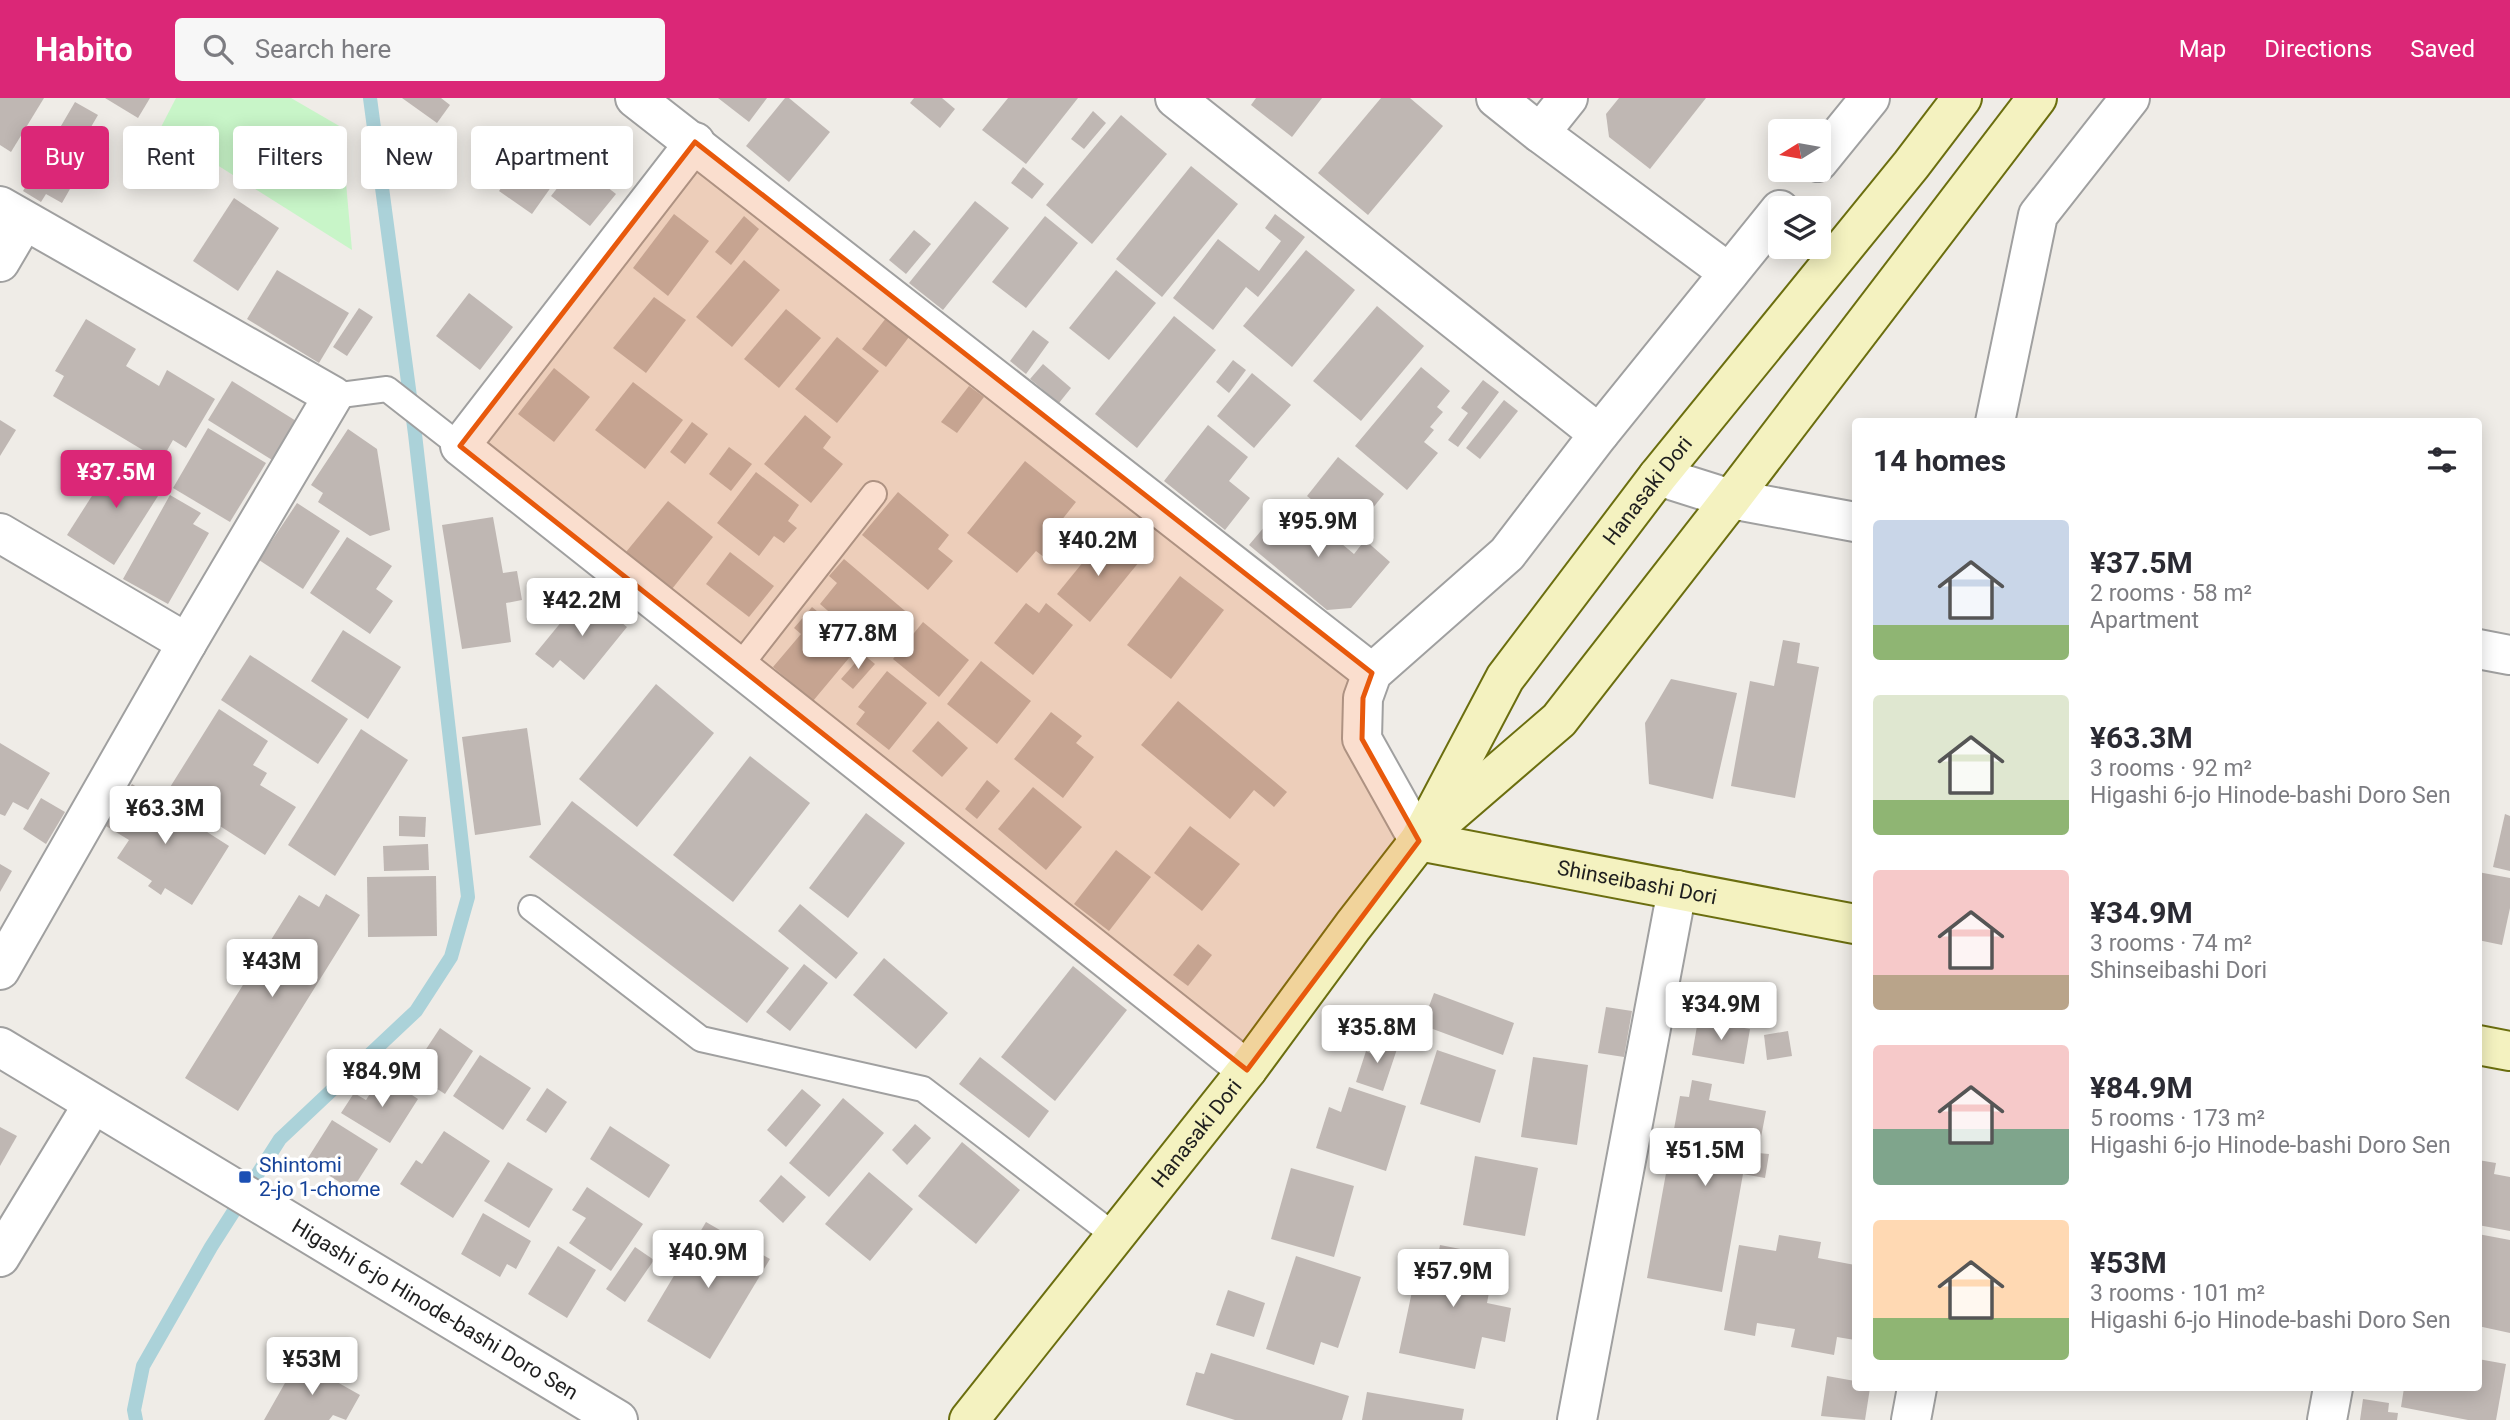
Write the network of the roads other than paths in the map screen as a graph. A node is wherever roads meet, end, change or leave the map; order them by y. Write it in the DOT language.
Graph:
graph roads {
  1 [pos="635,98"];
  2 [pos="1175,98"];
  3 [pos="1496,98"];
  4 [pos="1568,98"];
  5 [pos="1870,98"];
  6 [pos="1962,98"];
  7 [pos="2037,98"];
  8 [pos="2130,98"];
  9 [pos="1540,133"];
  10 [pos="695,142"];
  11 [pos="1831,146"];
  12 [pos="1802,182"];
  13 [pos="1791,196"];
  14 [pos="12,214"];
  15 [pos="1768,224"];
  16 [pos="0,262"];
  17 [pos="1729,272"];
  18 [pos="333,396"];
  19 [pos="1997,418"];
  20 [pos="1599,434"];
  21 [pos="460,446"];
  22 [pos="1658,477"];
  23 [pos="874,494"];
  24 [pos="1731,499"];
  25 [pos="1852,522"];
  26 [pos="0,533"];
  27 [pos="187,643"];
  28 [pos="2482,650"];
  29 [pos="2510,655"];
  30 [pos="739,667"];
  31 [pos="1372,673"];
  32 [pos="1419,841"];
  33 [pos="1677,890"];
  34 [pos="531,908"];
  35 [pos="1852,923"];
  36 [pos="0,970"];
  37 [pos="2482,1046"];
  38 [pos="0,1047"];
  39 [pos="2510,1051"];
  40 [pos="1247,1070"];
  41 [pos="93,1104"];
  42 [pos="1115,1236"];
  43 [pos="0,1257"];
  44 [pos="1916,1391"];
  45 [pos="2332,1391"];
  46 [pos="618,1420"];
  47 [pos="969,1420"];
  48 [pos="1577,1420"];
  49 [pos="1911,1420"];
  50 [pos="2327,1420"];
  1 -- 10 [label="street"];
  2 -- 20 [label="street"];
  3 -- 9 [label="street"];
  4 -- 9 [label="street"];
  5 -- 11 [label="street"];
  6 -- 22 [label="street, Hanasaki Dori"];
  7 -- 24 [label="street, Hanasaki Dori"];
  8 -- 19 [label="street"];
  9 -- 17 [label="street"];
  10 -- 21 [label="street"];
  10 -- 31 [label="street"];
  12 -- 13 [label="street"];
  14 -- 16 [label="street"];
  14 -- 18 [label="street"];
  15 -- 17 [label="street"];
  17 -- 20 [label="street"];
  18 -- 21 [label="lane"];
  18 -- 27 [label="street"];
  20 -- 31 [label="street"];
  21 -- 30 [label="street"];
  22 -- 24 [label="street"];
  22 -- 32 [label="street, Hanasaki Dori"];
  23 -- 30 [label="lane"];
  24 -- 25 [label="street"];
  24 -- 32 [label="street, Hanasaki Dori"];
  26 -- 27 [label="street"];
  27 -- 36 [label="street"];
  28 -- 29 [label="street"];
  30 -- 40 [label="street"];
  31 -- 32 [label="street"];
  32 -- 33 [label="street, Shinseibashi Dori"];
  32 -- 40 [label="street, Hanasaki Dori"];
  33 -- 35 [label="street, Shinseibashi Dori"];
  33 -- 48 [label="street"];
  34 -- 42 [label="lane"];
  37 -- 39 [label="street"];
  38 -- 41 [label="street, Higashi 6-jo Hinode-bashi Doro Sen"];
  40 -- 42 [label="street, Hanasaki Dori"];
  41 -- 43 [label="street"];
  41 -- 46 [label="street, Higashi 6-jo Hinode-bashi Doro Sen"];
  42 -- 47 [label="street, Hanasaki Dori"];
  44 -- 49 [label="street"];
  45 -- 50 [label="street"];
}
